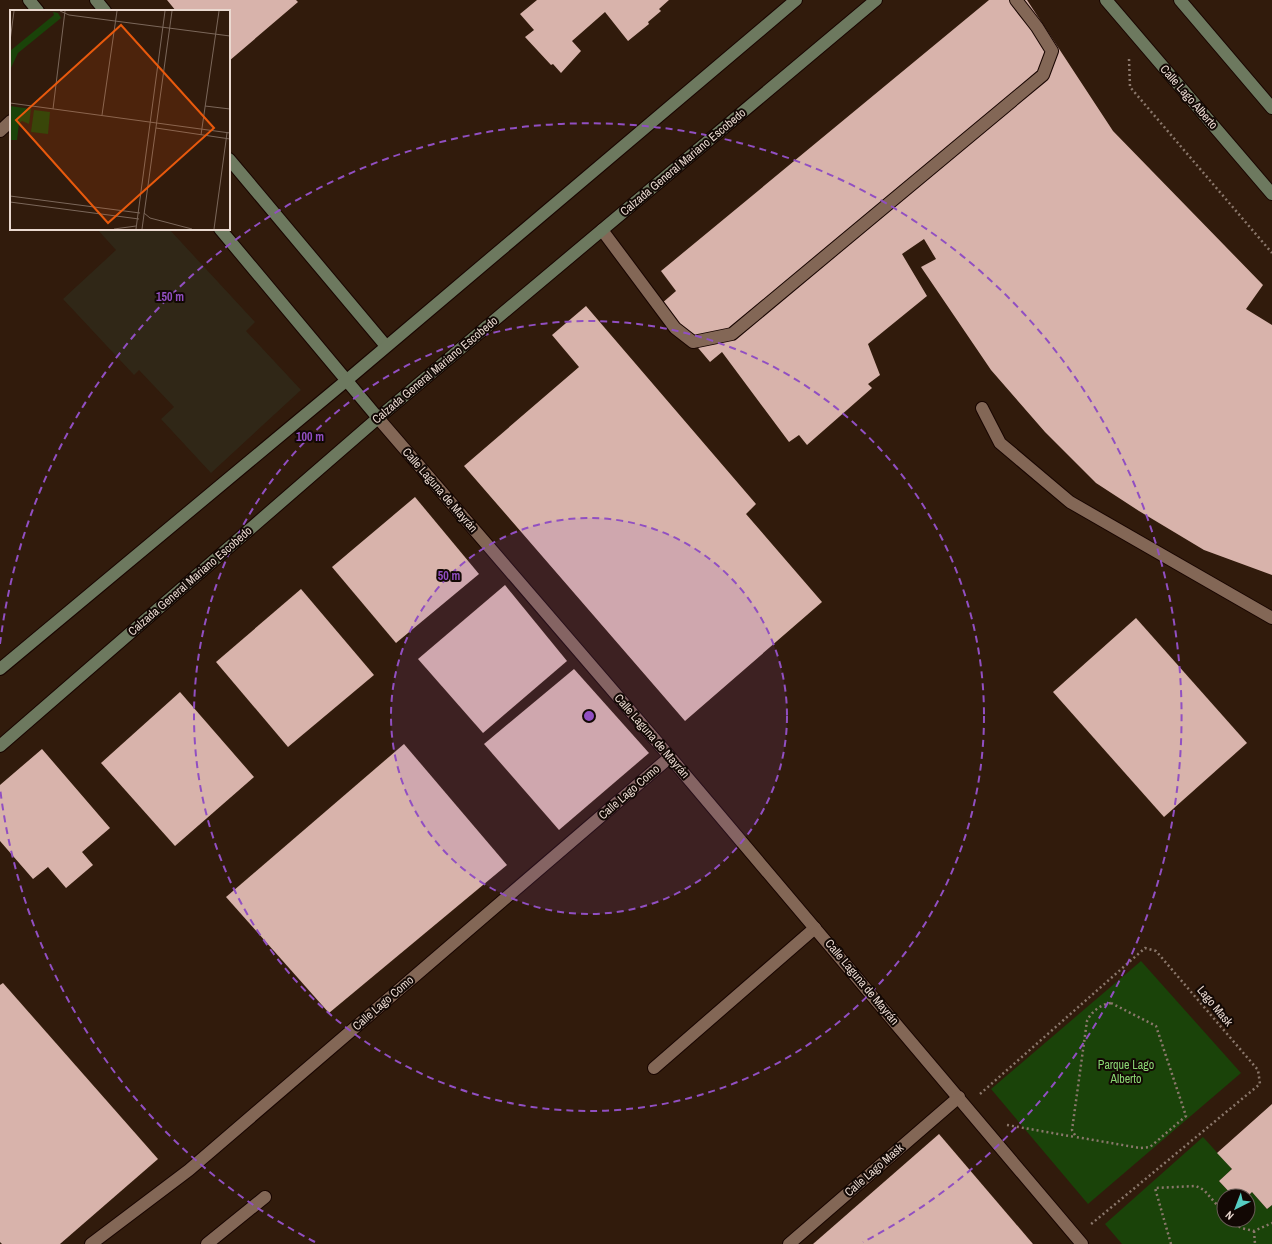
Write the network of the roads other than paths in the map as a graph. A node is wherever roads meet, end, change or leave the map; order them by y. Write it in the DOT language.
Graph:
graph roads {
  1 [pos="29,0"];
  2 [pos="96,0"];
  3 [pos="796,0"];
  4 [pos="876,0"];
  5 [pos="1016,0"];
  6 [pos="1106,0"];
  7 [pos="1180,0"];
  8 [pos="37,10"];
  9 [pos="104,10"];
  10 [pos="1272,108"];
  11 [pos="10,122"];
  12 [pos="0,130"];
  13 [pos="230,160"];
  14 [pos="1272,194"];
  15 [pos="221,230"];
  16 [pos="602,230"];
  17 [pos="386,346"];
  18 [pos="347,380"];
  19 [pos="982,408"];
  20 [pos="378,418"];
  21 [pos="1272,618"];
  22 [pos="0,669"];
  23 [pos="0,746"];
  24 [pos="670,757"];
  25 [pos="815,928"];
  26 [pos="654,1068"];
  27 [pos="963,1101"];
  28 [pos="265,1197"];
  29 [pos="1079,1240"];
  30 [pos="91,1244"];
  31 [pos="207,1244"];
  32 [pos="789,1244"];
  1 -- 8 [label="main road"];
  2 -- 9 [label="main road"];
  3 -- 17 [label="main road"];
  4 -- 16 [label="main road, Calzada General Mariano Escobedo"];
  5 -- 16 [label="street"];
  6 -- 14 [label="main road, Calle Lago Alberto"];
  7 -- 10 [label="main road"];
  11 -- 12 [label="street"];
  13 -- 17 [label="main road"];
  15 -- 18 [label="main road, Calle Laguna de Mayrán"];
  16 -- 20 [label="main road, Calzada General Mariano Escobedo"];
  17 -- 18 [label="main road"];
  18 -- 20 [label="main road, Calle Laguna de Mayrán"];
  18 -- 22 [label="main road"];
  19 -- 21 [label="street"];
  20 -- 23 [label="main road, Calzada General Mariano Escobedo"];
  20 -- 24 [label="street, Calle Laguna de Mayrán"];
  24 -- 25 [label="street, Calle Laguna de Mayrán"];
  24 -- 30 [label="street, Calle Lago Como"];
  25 -- 26 [label="street"];
  25 -- 27 [label="street, Calle Laguna de Mayrán"];
  27 -- 29 [label="street, Calle Laguna de Mayrán"];
  27 -- 32 [label="street, Calle Lago Mask"];
  28 -- 31 [label="street"];
}
